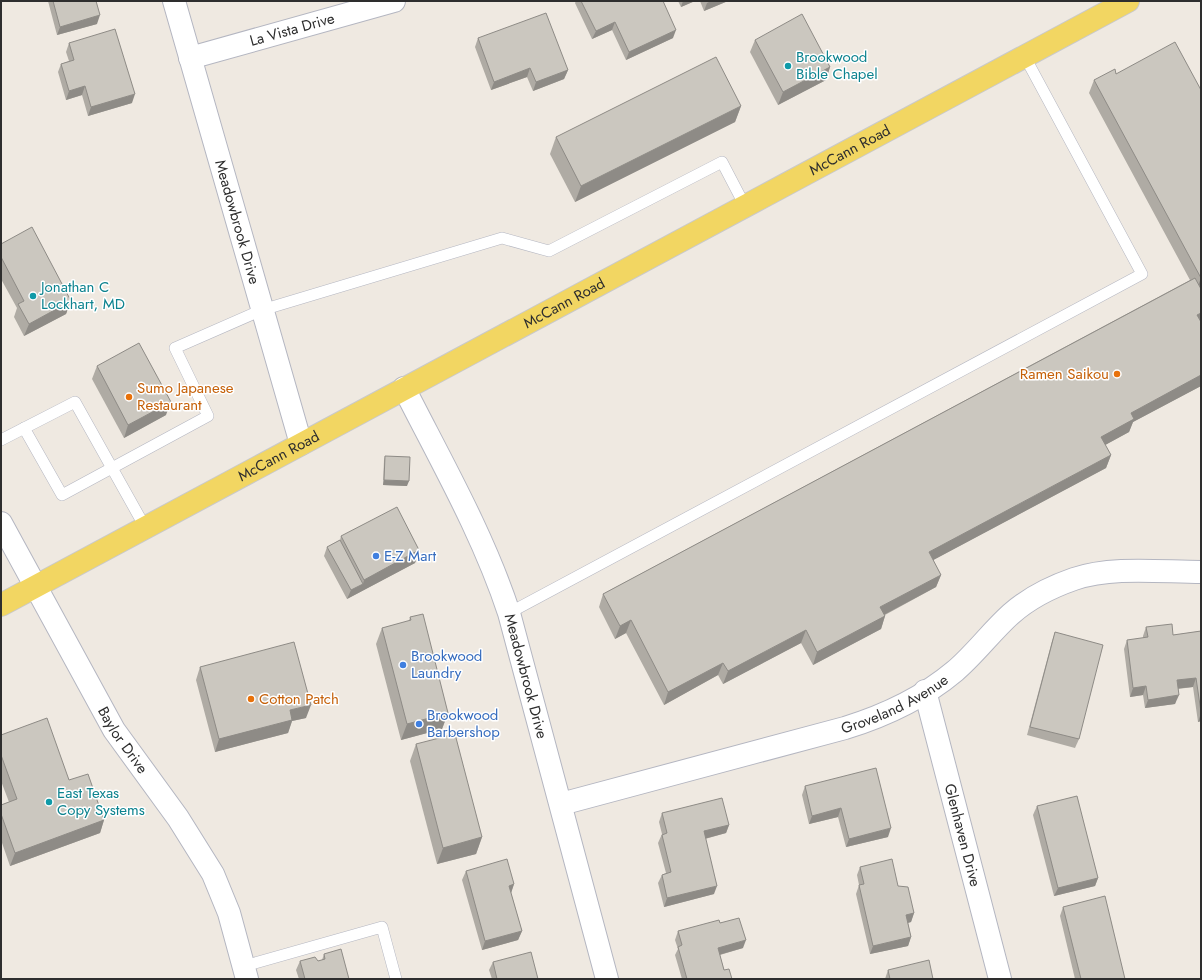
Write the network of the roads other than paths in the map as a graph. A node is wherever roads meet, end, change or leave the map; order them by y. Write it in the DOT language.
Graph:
graph roads {
  1 [pos="174,1"];
  2 [pos="394,1"];
  3 [pos="1128,1"];
  4 [pos="1025,57"];
  5 [pos="190,58"];
  6 [pos="745,206"];
  7 [pos="262,310"];
  8 [pos="404,388"];
  9 [pos="24,428"];
  10 [pos="1,440"];
  11 [pos="301,444"];
  12 [pos="111,467"];
  13 [pos="1,523"];
  14 [pos="145,527"];
  15 [pos="1201,572"];
  16 [pos="34,587"];
  17 [pos="1,605"];
  18 [pos="510,612"];
  19 [pos="925,691"];
  20 [pos="561,804"];
  21 [pos="246,972"];
  22 [pos="396,979"];
  23 [pos="607,979"];
  24 [pos="1000,979"];
  1 -- 5 [label="street, Meadowbrook Drive"];
  2 -- 5 [label="street, La Vista Drive"];
  3 -- 4 [label="main road, McCann Road"];
  4 -- 6 [label="main road, McCann Road"];
  4 -- 18 [label="lane"];
  5 -- 7 [label="street, Meadowbrook Drive"];
  6 -- 7 [label="lane"];
  6 -- 8 [label="main road, McCann Road"];
  7 -- 11 [label="street, Meadowbrook Drive"];
  7 -- 12 [label="lane"];
  8 -- 11 [label="main road, McCann Road"];
  8 -- 18 [label="street, Meadowbrook Drive"];
  9 -- 10 [label="lane"];
  9 -- 12 [label="lane"];
  9 -- 12 [label="lane"];
  11 -- 14 [label="main road, McCann Road"];
  12 -- 14 [label="lane"];
  13 -- 16 [label="street, Baylor Drive"];
  14 -- 16 [label="main road, McCann Road"];
  15 -- 19 [label="street, Groveland Avenue"];
  16 -- 17 [label="main road, McCann Road"];
  16 -- 21 [label="street, Baylor Drive"];
  18 -- 20 [label="street, Meadowbrook Drive"];
  19 -- 20 [label="street, Groveland Avenue"];
  19 -- 24 [label="street, Glenhaven Drive"];
  20 -- 23 [label="street, Meadowbrook Drive"];
  21 -- 22 [label="lane"];
}
